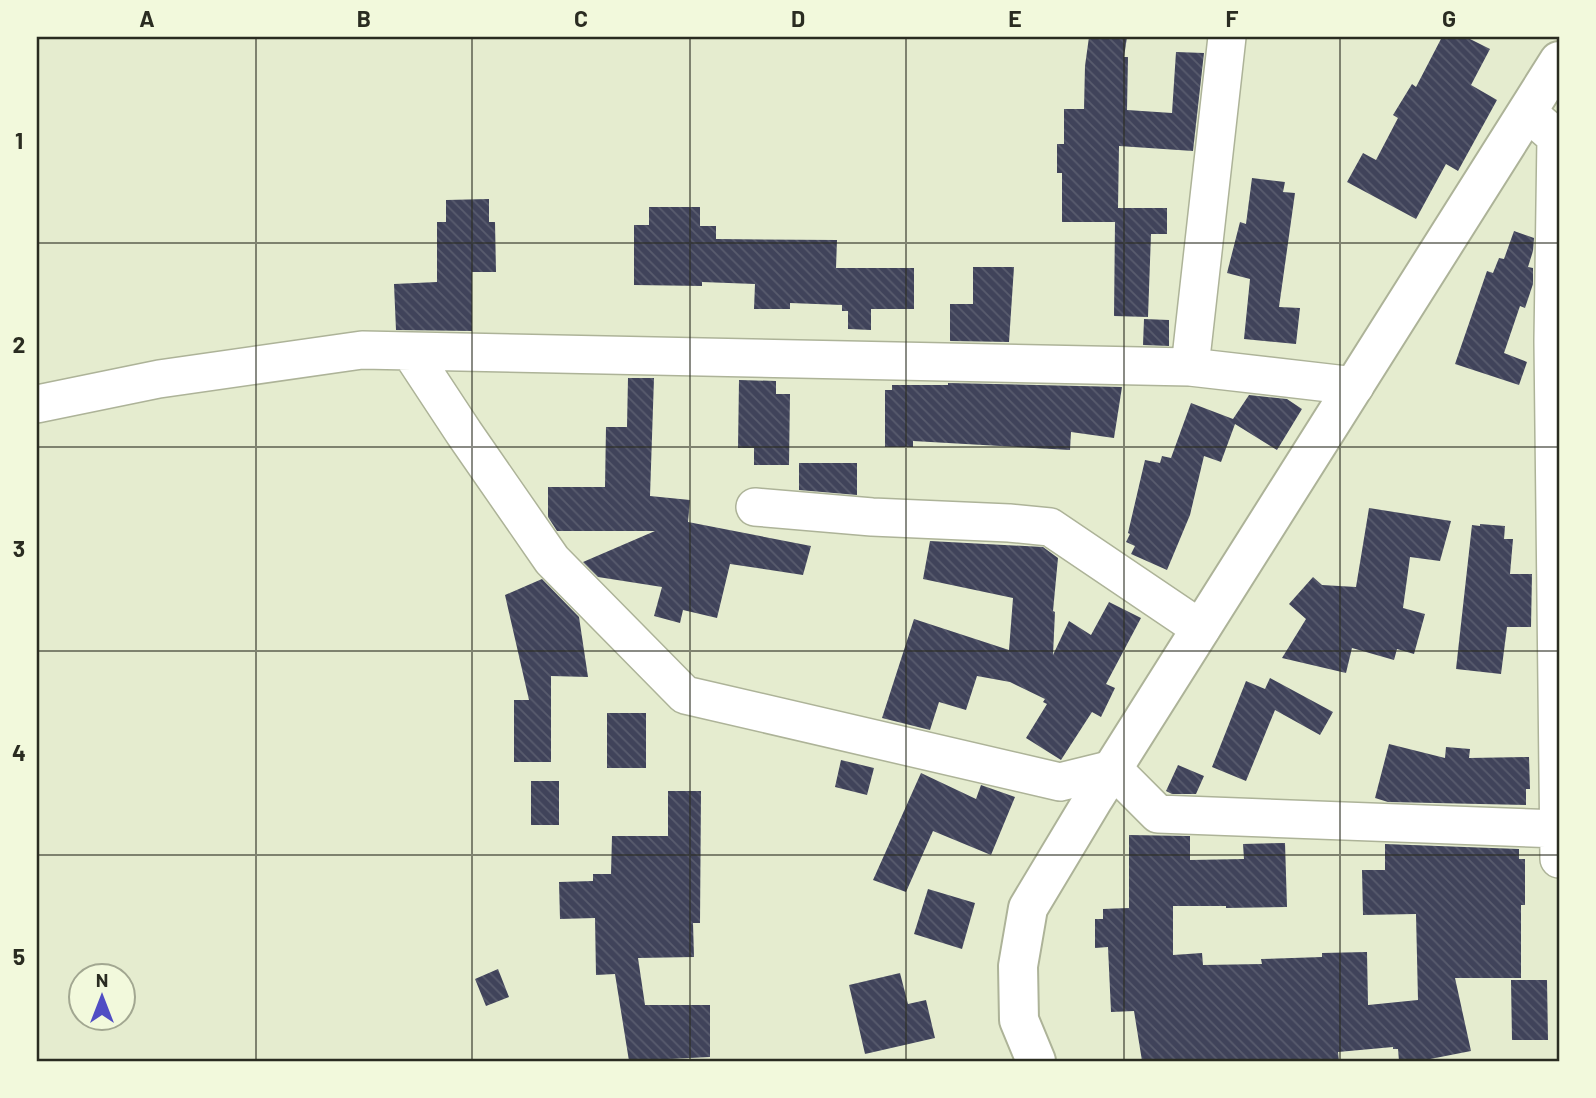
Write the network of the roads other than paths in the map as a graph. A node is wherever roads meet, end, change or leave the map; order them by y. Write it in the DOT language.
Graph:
graph roads {
  1 [pos="1227,37"];
  2 [pos="1559,61"];
  3 [pos="1527,112"];
  4 [pos="1558,137"];
  5 [pos="410,351"];
  6 [pos="1190,367"];
  7 [pos="1355,386"];
  8 [pos="37,404"];
  9 [pos="755,506"];
  10 [pos="1200,629"];
  11 [pos="1113,769"];
  12 [pos="1559,839"];
  13 [pos="1036,1061"];
  1 -- 6 [label="street"];
  2 -- 3 [label="main road"];
  3 -- 4 [label="street"];
  3 -- 7 [label="main road"];
  4 -- 12 [label="street"];
  5 -- 6 [label="street"];
  5 -- 8 [label="street"];
  5 -- 11 [label="street"];
  6 -- 7 [label="street"];
  7 -- 10 [label="main road"];
  9 -- 10 [label="street"];
  10 -- 11 [label="main road"];
  11 -- 12 [label="street"];
  11 -- 13 [label="main road"];
}
